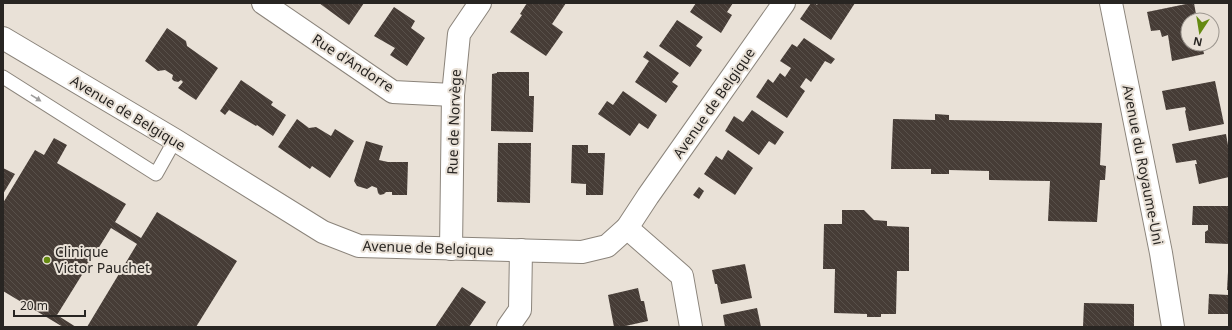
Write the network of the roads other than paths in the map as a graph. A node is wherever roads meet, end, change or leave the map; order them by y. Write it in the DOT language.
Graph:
graph roads {
  1 [pos="263,3"];
  2 [pos="480,3"];
  3 [pos="784,3"];
  4 [pos="1111,3"];
  5 [pos="3,38"];
  6 [pos="3,77"];
  7 [pos="453,95"];
  8 [pos="175,140"];
  9 [pos="627,228"];
  10 [pos="451,249"];
  11 [pos="521,250"];
  12 [pos="508,327"];
  13 [pos="691,327"];
  14 [pos="1173,327"];
  1 -- 7 [label="street, Rue d'Andorre"];
  2 -- 7 [label="street, Rue de Norvège"];
  3 -- 9 [label="street, Avenue de Belgique"];
  4 -- 14 [label="street, Avenue du Royaume-Uni"];
  5 -- 8 [label="street, Avenue de Belgique"];
  6 -- 8 [label="lane, one-way"];
  7 -- 10 [label="street, Rue de Norvège"];
  8 -- 10 [label="street, Avenue de Belgique"];
  9 -- 11 [label="street, Avenue de Belgique"];
  9 -- 13 [label="street"];
  10 -- 11 [label="street, Avenue de Belgique"];
  11 -- 12 [label="street"];
}
